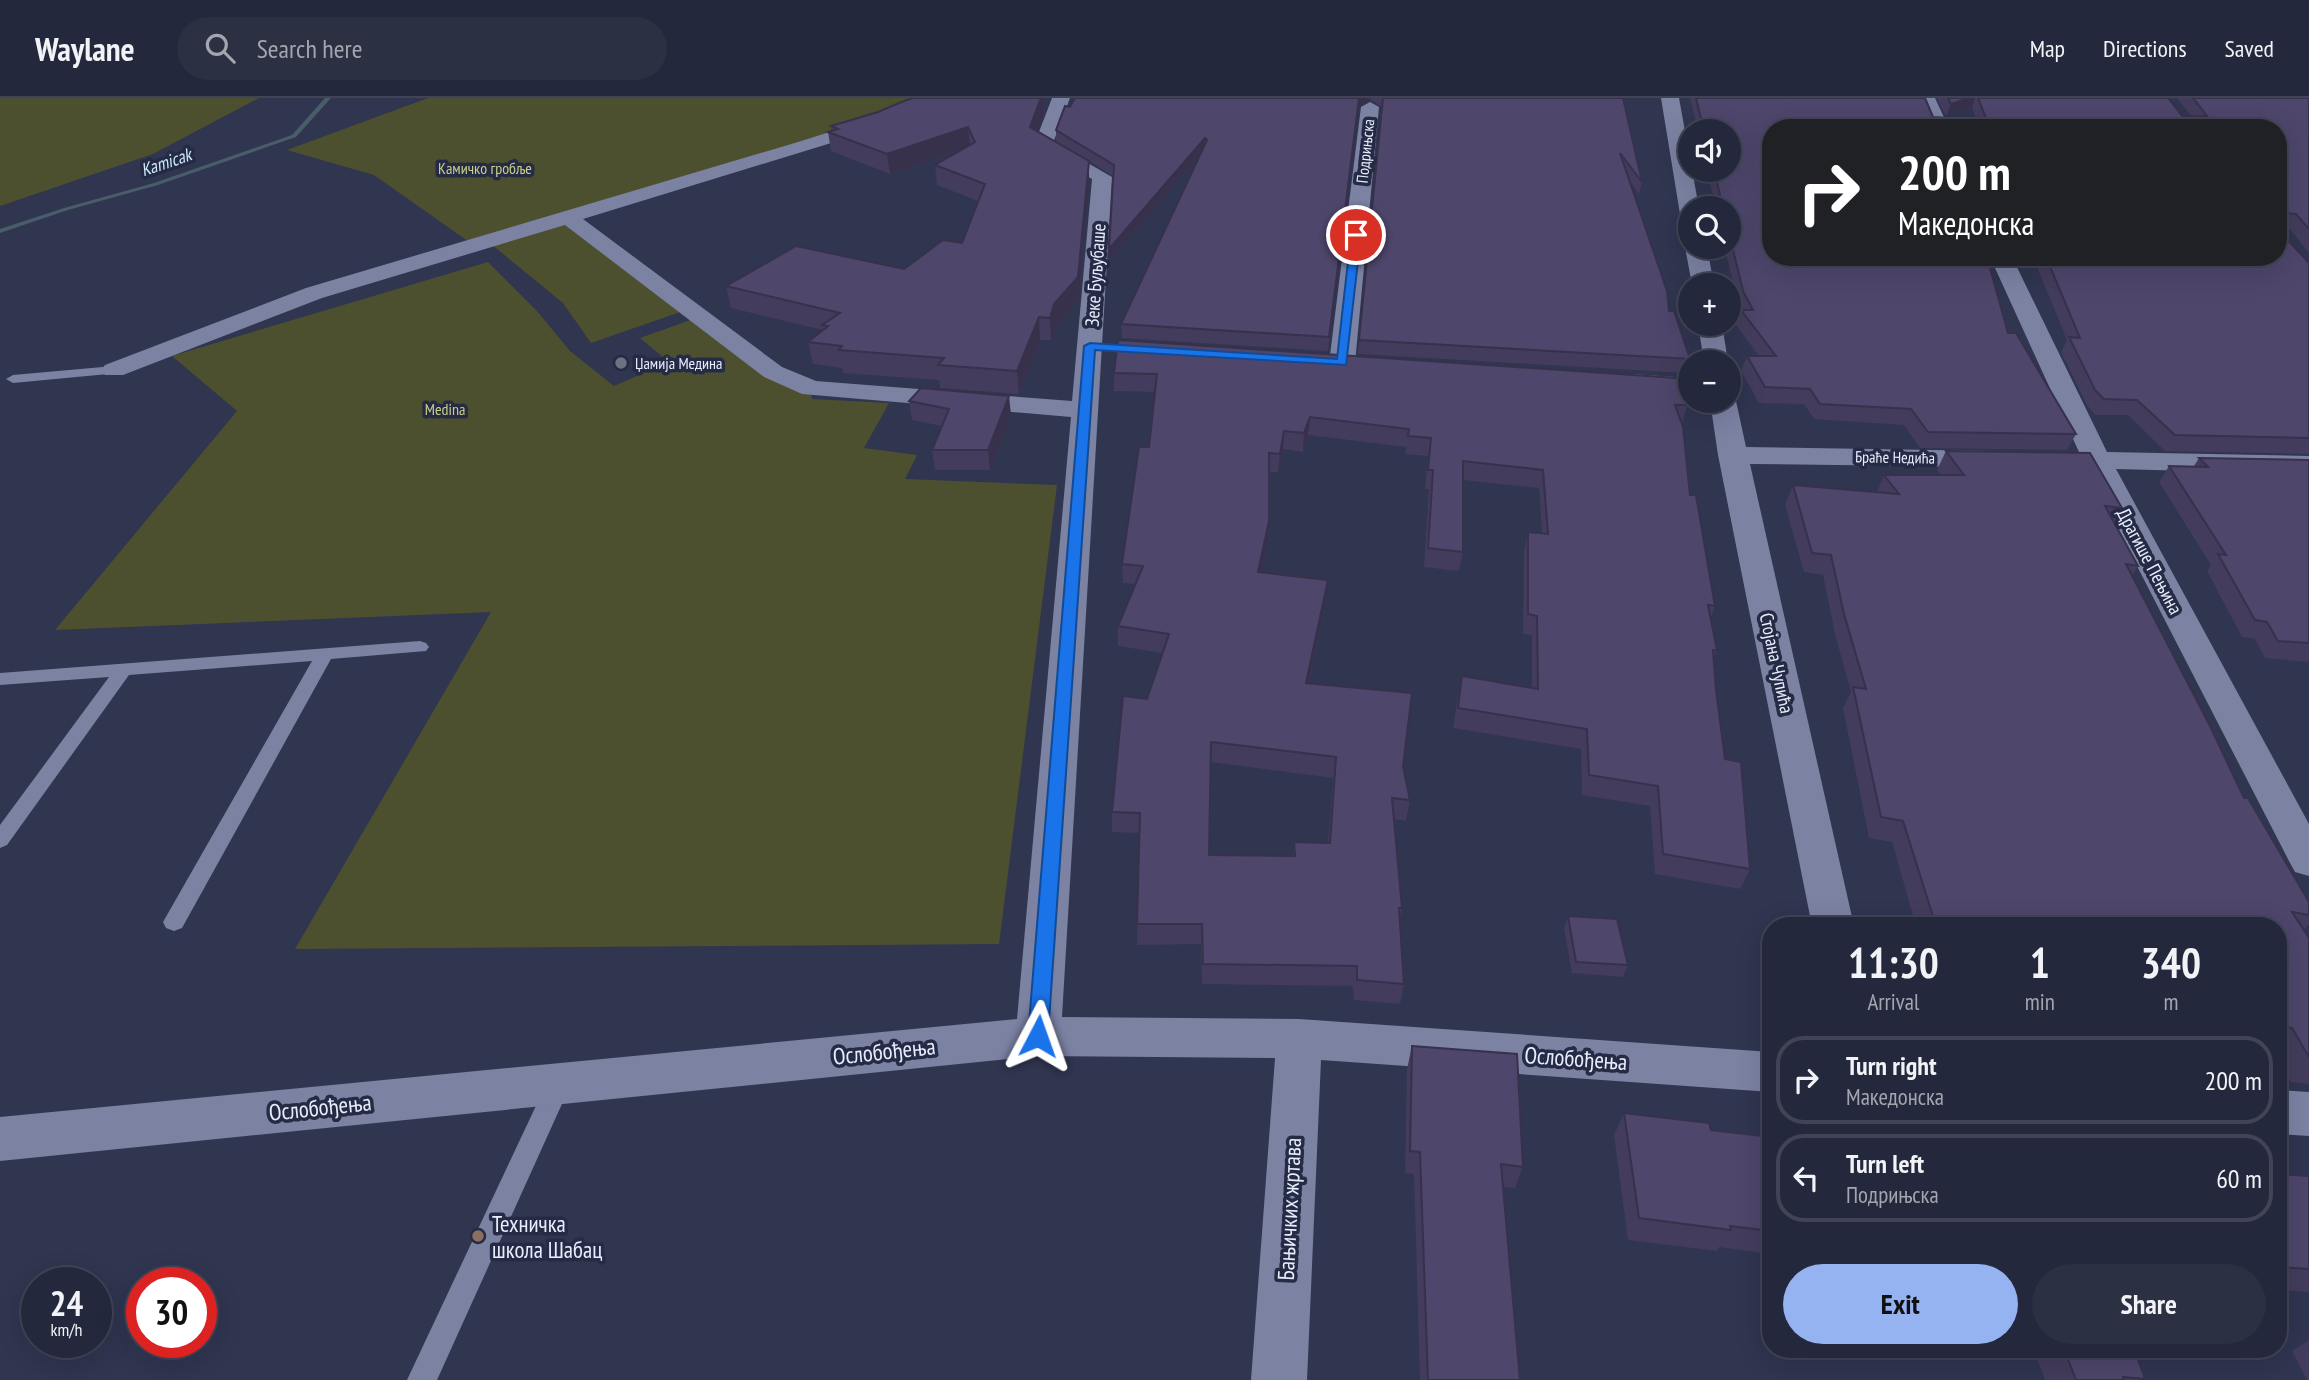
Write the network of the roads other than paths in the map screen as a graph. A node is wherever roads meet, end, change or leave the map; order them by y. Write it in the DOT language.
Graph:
graph roads {
  1 [pos="934,98"];
  2 [pos="1670,98"];
  3 [pos="1926,98"];
  4 [pos="1057,99"];
  5 [pos="1370,107"];
  6 [pos="1936,119"];
  7 [pos="1687,196"];
  8 [pos="569,218"];
  9 [pos="2005,266"];
  10 [pos="1316,361"];
  11 [pos="1342,363"];
  12 [pos="1370,365"];
  13 [pos="114,370"];
  14 [pos="13,379"];
  15 [pos="1607,380"];
  16 [pos="1678,385"];
  17 [pos="1083,410"];
  18 [pos="1725,413"];
  19 [pos="1732,455"];
  20 [pos="2097,461"];
  21 [pos="2309,466"];
  22 [pos="420,647"];
  23 [pos="326,654"];
  24 [pos="123,670"];
  25 [pos="0,679"];
  26 [pos="0,840"];
  27 [pos="2309,861"];
  28 [pos="1831,917"];
  29 [pos="174,922"];
  30 [pos="1038,1036"];
  31 [pos="1299,1039"];
  32 [pos="1762,1071"];
  33 [pos="559,1084"];
  34 [pos="2287,1113"];
  35 [pos="2309,1114"];
  36 [pos="0,1139"];
  37 [pos="422,1380"];
  38 [pos="1279,1380"];
  1 -- 8 [label="street"];
  2 -- 7 [label="street"];
  3 -- 6 [label="street"];
  4 -- 17 [label="street, Зеке Буљубаше"];
  5 -- 11 [label="street, Подрињска"];
  8 -- 13 [label="street"];
  8 -- 17 [label="street"];
  9 -- 20 [label="street, Драгише Пењина"];
  10 -- 11 [label="street"];
  11 -- 12 [label="street"];
  13 -- 14 [label="lane"];
  15 -- 16 [label="street"];
  17 -- 30 [label="street, Зеке Буљубаше"];
  18 -- 19 [label="street, Стојана Чупића"];
  19 -- 20 [label="street, Браће Недића"];
  19 -- 28 [label="street, Стојана Чупића"];
  20 -- 21 [label="street, Браће Недића"];
  20 -- 27 [label="street, Драгише Пењина"];
  22 -- 23 [label="lane"];
  23 -- 24 [label="lane"];
  23 -- 29 [label="lane"];
  24 -- 25 [label="lane"];
  24 -- 26 [label="lane"];
  30 -- 31 [label="street, Ослобођења"];
  30 -- 33 [label="street, Ослобођења"];
  31 -- 32 [label="street, Ослобођења"];
  31 -- 38 [label="street, Бањичких жртава"];
  33 -- 36 [label="street, Ослобођења"];
  33 -- 37 [label="lane"];
  34 -- 35 [label="street"];
}
